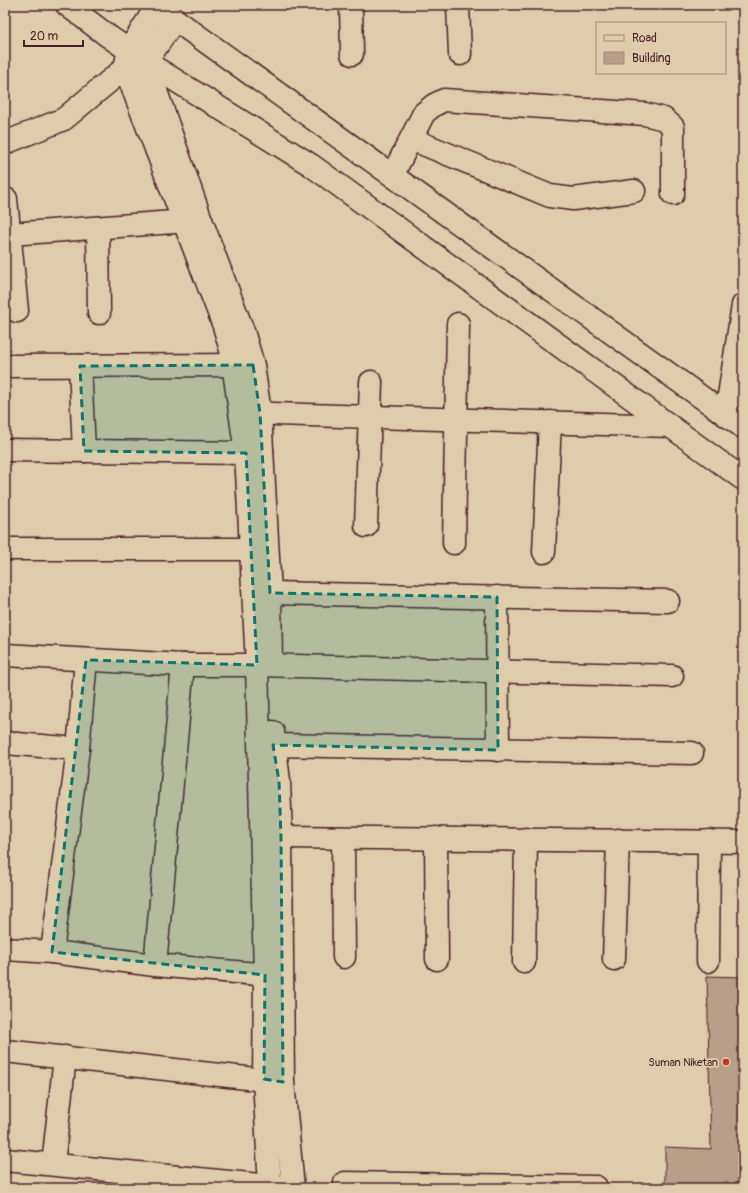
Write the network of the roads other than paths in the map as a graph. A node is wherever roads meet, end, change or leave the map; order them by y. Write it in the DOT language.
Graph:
graph roads {
  1 [pos="67,5"];
  2 [pos="351,5"];
  3 [pos="458,5"];
  4 [pos="156,6"];
  5 [pos="175,19"];
  6 [pos="352,54"];
  7 [pos="460,54"];
  8 [pos="133,60"];
  9 [pos="411,139"];
  10 [pos="5,143"];
  11 [pos="393,174"];
  12 [pos="634,191"];
  13 [pos="674,194"];
  14 [pos="6,199"];
  15 [pos="193,221"];
  16 [pos="98,228"];
  17 [pos="10,234"];
  18 [pos="743,305"];
  19 [pos="17,311"];
  20 [pos="99,313"];
  21 [pos="458,324"];
  22 [pos="243,365"];
  23 [pos="5,366"];
  24 [pos="80,366"];
  25 [pos="371,382"];
  26 [pos="250,413"];
  27 [pos="370,417"];
  28 [pos="456,419"];
  29 [pos="735,421"];
  30 [pos="550,422"];
  31 [pos="670,426"];
  32 [pos="5,450"];
  33 [pos="84,451"];
  34 [pos="254,452"];
  35 [pos="743,479"];
  36 [pos="366,526"];
  37 [pos="454,543"];
  38 [pos="5,549"];
  39 [pos="258,550"];
  40 [pos="544,552"];
  41 [pos="270,593"];
  42 [pos="497,597"];
  43 [pos="668,601"];
  44 [pos="5,655"];
  45 [pos="86,660"];
  46 [pos="182,665"];
  47 [pos="264,665"];
  48 [pos="498,673"];
  49 [pos="672,676"];
  50 [pos="5,743"];
  51 [pos="273,745"];
  52 [pos="78,749"];
  53 [pos="498,750"];
  54 [pos="692,753"];
  55 [pos="281,837"];
  56 [pos="343,838"];
  57 [pos="436,838"];
  58 [pos="526,839"];
  59 [pos="618,840"];
  60 [pos="709,841"];
  61 [pos="743,842"];
  62 [pos="5,950"];
  63 [pos="52,952"];
  64 [pos="344,957"];
  65 [pos="437,959"];
  66 [pos="614,959"];
  67 [pos="708,961"];
  68 [pos="524,962"];
  69 [pos="155,965"];
  70 [pos="273,975"];
  71 [pos="5,1052"];
  72 [pos="65,1057"];
  73 [pos="273,1081"];
  74 [pos="5,1160"];
  75 [pos="53,1164"];
  76 [pos="345,1183"];
  77 [pos="281,1187"];
  78 [pos="505,1187"];
  79 [pos="596,1187"];
  1 -- 8 [label="street"];
  2 -- 6 [label="street"];
  3 -- 7 [label="street"];
  4 -- 5 [label="street"];
  4 -- 8 [label="street"];
  5 -- 8 [label="street"];
  5 -- 11 [label="street"];
  8 -- 10 [label="street"];
  8 -- 15 [label="street"];
  8 -- 31 [label="street"];
  9 -- 11 [label="street"];
  9 -- 12 [label="street"];
  9 -- 13 [label="street"];
  11 -- 29 [label="street"];
  14 -- 17 [label="street"];
  15 -- 16 [label="street"];
  15 -- 22 [label="street"];
  16 -- 17 [label="street"];
  16 -- 20 [label="street"];
  17 -- 19 [label="street"];
  18 -- 29 [label="street"];
  21 -- 28 [label="street"];
  22 -- 24 [label="street"];
  22 -- 26 [label="street"];
  23 -- 24 [label="street"];
  24 -- 33 [label="street"];
  25 -- 27 [label="street"];
  26 -- 27 [label="street"];
  26 -- 34 [label="street"];
  27 -- 28 [label="street"];
  27 -- 36 [label="street"];
  28 -- 30 [label="street"];
  28 -- 37 [label="street"];
  30 -- 31 [label="street"];
  30 -- 40 [label="street"];
  31 -- 35 [label="street"];
  32 -- 33 [label="street"];
  33 -- 34 [label="street"];
  34 -- 39 [label="street"];
  38 -- 39 [label="street"];
  39 -- 41 [label="street"];
  39 -- 47 [label="street"];
  41 -- 42 [label="street"];
  41 -- 47 [label="street"];
  42 -- 43 [label="street"];
  42 -- 48 [label="street"];
  44 -- 45 [label="street"];
  45 -- 46 [label="street"];
  45 -- 52 [label="street"];
  46 -- 47 [label="street"];
  46 -- 69 [label="street"];
  47 -- 48 [label="street"];
  47 -- 51 [label="street"];
  47 -- 70 [label="street"];
  48 -- 49 [label="street"];
  48 -- 53 [label="street"];
  50 -- 52 [label="street"];
  51 -- 53 [label="street"];
  51 -- 55 [label="street"];
  52 -- 63 [label="street"];
  53 -- 54 [label="street"];
  55 -- 56 [label="street"];
  55 -- 70 [label="street"];
  56 -- 57 [label="street"];
  56 -- 64 [label="street"];
  57 -- 58 [label="street"];
  57 -- 65 [label="street"];
  58 -- 59 [label="street"];
  58 -- 68 [label="street"];
  59 -- 60 [label="street"];
  59 -- 66 [label="street"];
  60 -- 61 [label="street"];
  60 -- 67 [label="street"];
  62 -- 63 [label="street"];
  63 -- 69 [label="street"];
  69 -- 70 [label="street"];
  70 -- 73 [label="street"];
  71 -- 72 [label="street"];
  72 -- 73 [label="street"];
  72 -- 75 [label="street"];
  73 -- 77 [label="street"];
  74 -- 75 [label="street"];
  75 -- 77 [label="street"];
  76 -- 78 [label="street"];
  78 -- 79 [label="street"];
}
